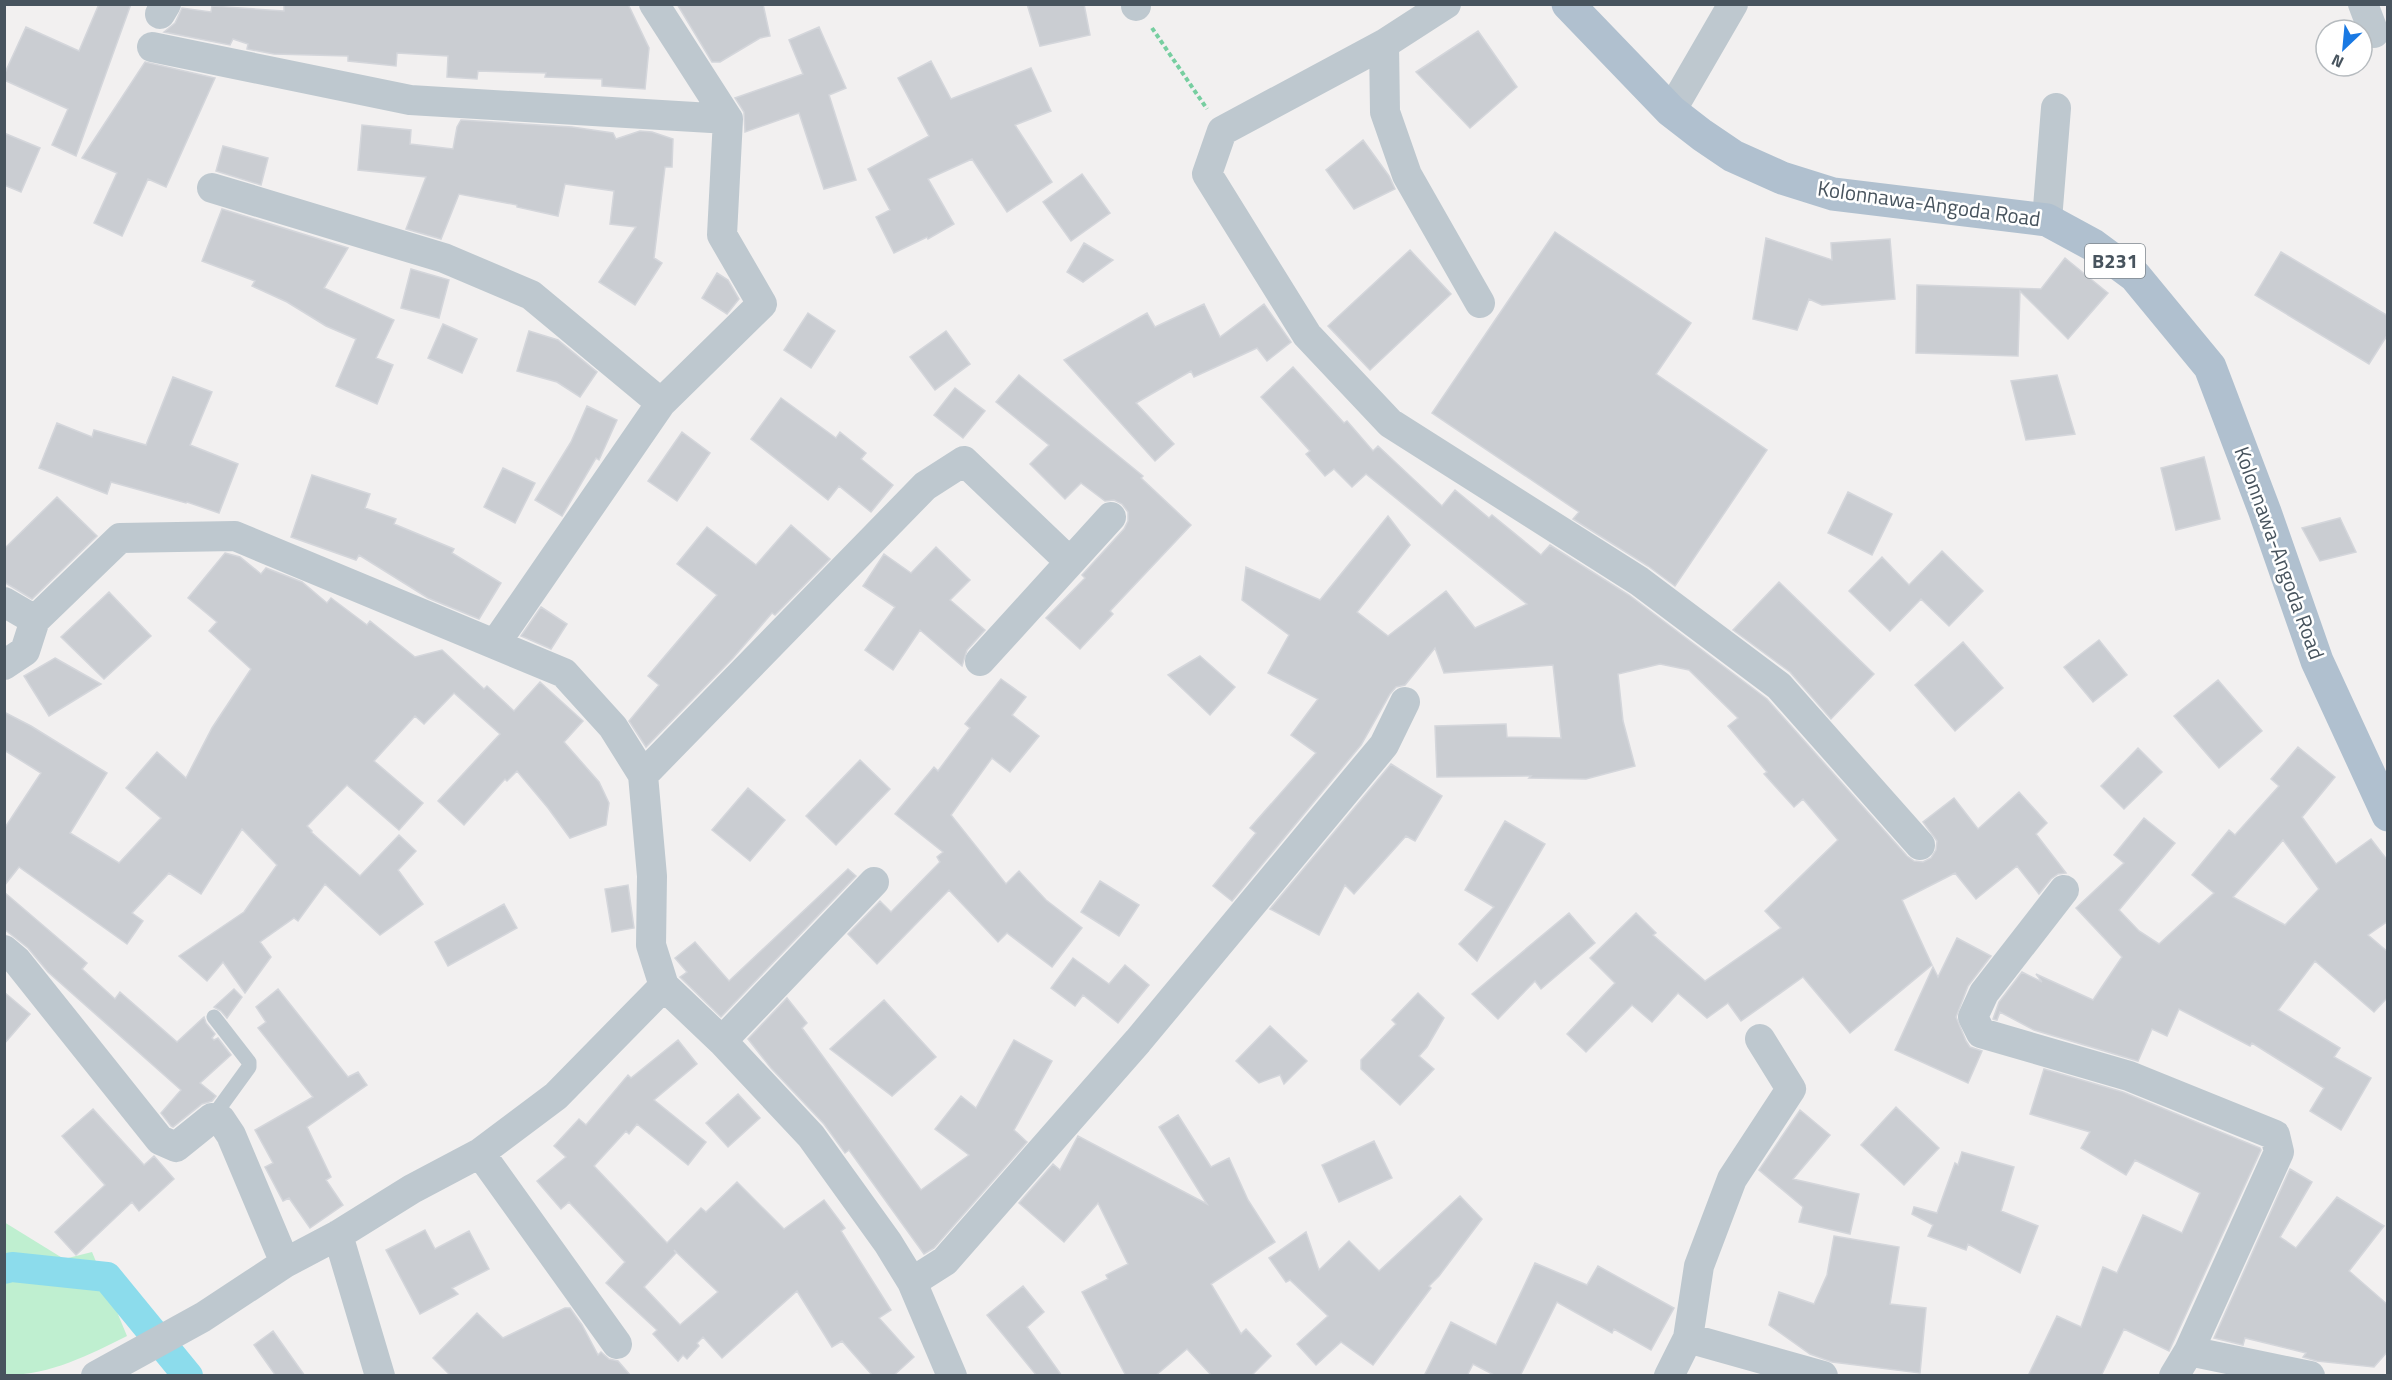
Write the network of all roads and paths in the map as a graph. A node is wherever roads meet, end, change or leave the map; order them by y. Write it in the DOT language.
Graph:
graph roads {
  1 [pos="654,4"];
  2 [pos="1446,4"];
  3 [pos="1568,4"];
  4 [pos="1733,4"];
  5 [pos="1136,5"];
  6 [pos="1384,44"];
  7 [pos="152,47"];
  8 [pos="2056,108"];
  9 [pos="1671,111"];
  10 [pos="728,119"];
  11 [pos="1222,131"];
  12 [pos="212,188"];
  13 [pos="2047,220"];
  14 [pos="1480,303"];
  15 [pos="661,403"];
  16 [pos="1111,517"];
  17 [pos="1070,562"];
  18 [pos="4,602"];
  19 [pos="35,620"];
  20 [pos="495,644"];
  21 [pos="980,661"];
  22 [pos="4,665"];
  23 [pos="1405,702"];
  24 [pos="643,775"];
  25 [pos="2388,815"];
  26 [pos="1920,845"];
  27 [pos="874,882"];
  28 [pos="2064,890"];
  29 [pos="4,950"];
  30 [pos="664,986"];
  31 [pos="214,1017"];
  32 [pos="1760,1039"];
  33 [pos="722,1041"];
  34 [pos="212,1118"];
  35 [pos="480,1153"];
  36 [pos="338,1235"];
  37 [pos="285,1263"];
  38 [pos="912,1281"];
  39 [pos="1688,1338"];
  40 [pos="617,1344"];
  41 [pos="2181,1363"];
  42 [pos="96,1376"];
  43 [pos="380,1376"];
  44 [pos="952,1376"];
  45 [pos="1669,1376"];
  46 [pos="1823,1376"];
  47 [pos="2310,1376"];
  1 -- 10 [label="street"];
  2 -- 6 [label="street"];
  3 -- 9 [label="main road, Kolonnawa-Angoda Road / B231"];
  4 -- 9 [label="street"];
  5 -- 11 [label="path"];
  6 -- 11 [label="street"];
  6 -- 14 [label="street"];
  7 -- 10 [label="street"];
  8 -- 13 [label="street"];
  9 -- 13 [label="main road, Kolonnawa-Angoda Road / B231"];
  10 -- 15 [label="street"];
  11 -- 26 [label="street"];
  12 -- 15 [label="street"];
  13 -- 25 [label="main road, Kolonnawa-Angoda Road / B231"];
  15 -- 20 [label="street"];
  16 -- 17 [label="street"];
  17 -- 21 [label="street"];
  17 -- 24 [label="street"];
  18 -- 19 [label="street"];
  19 -- 20 [label="street"];
  19 -- 22 [label="street"];
  20 -- 24 [label="street"];
  23 -- 38 [label="street"];
  24 -- 30 [label="street"];
  27 -- 33 [label="street"];
  28 -- 41 [label="street"];
  29 -- 34 [label="street"];
  30 -- 33 [label="street"];
  30 -- 35 [label="street"];
  31 -- 34 [label="lane"];
  32 -- 39 [label="street"];
  33 -- 38 [label="street"];
  34 -- 37 [label="street"];
  35 -- 36 [label="street"];
  35 -- 40 [label="street"];
  36 -- 37 [label="street"];
  36 -- 43 [label="street"];
  37 -- 42 [label="street"];
  38 -- 44 [label="street"];
  39 -- 45 [label="street"];
  39 -- 46 [label="street"];
  41 -- 47 [label="street"];
}
